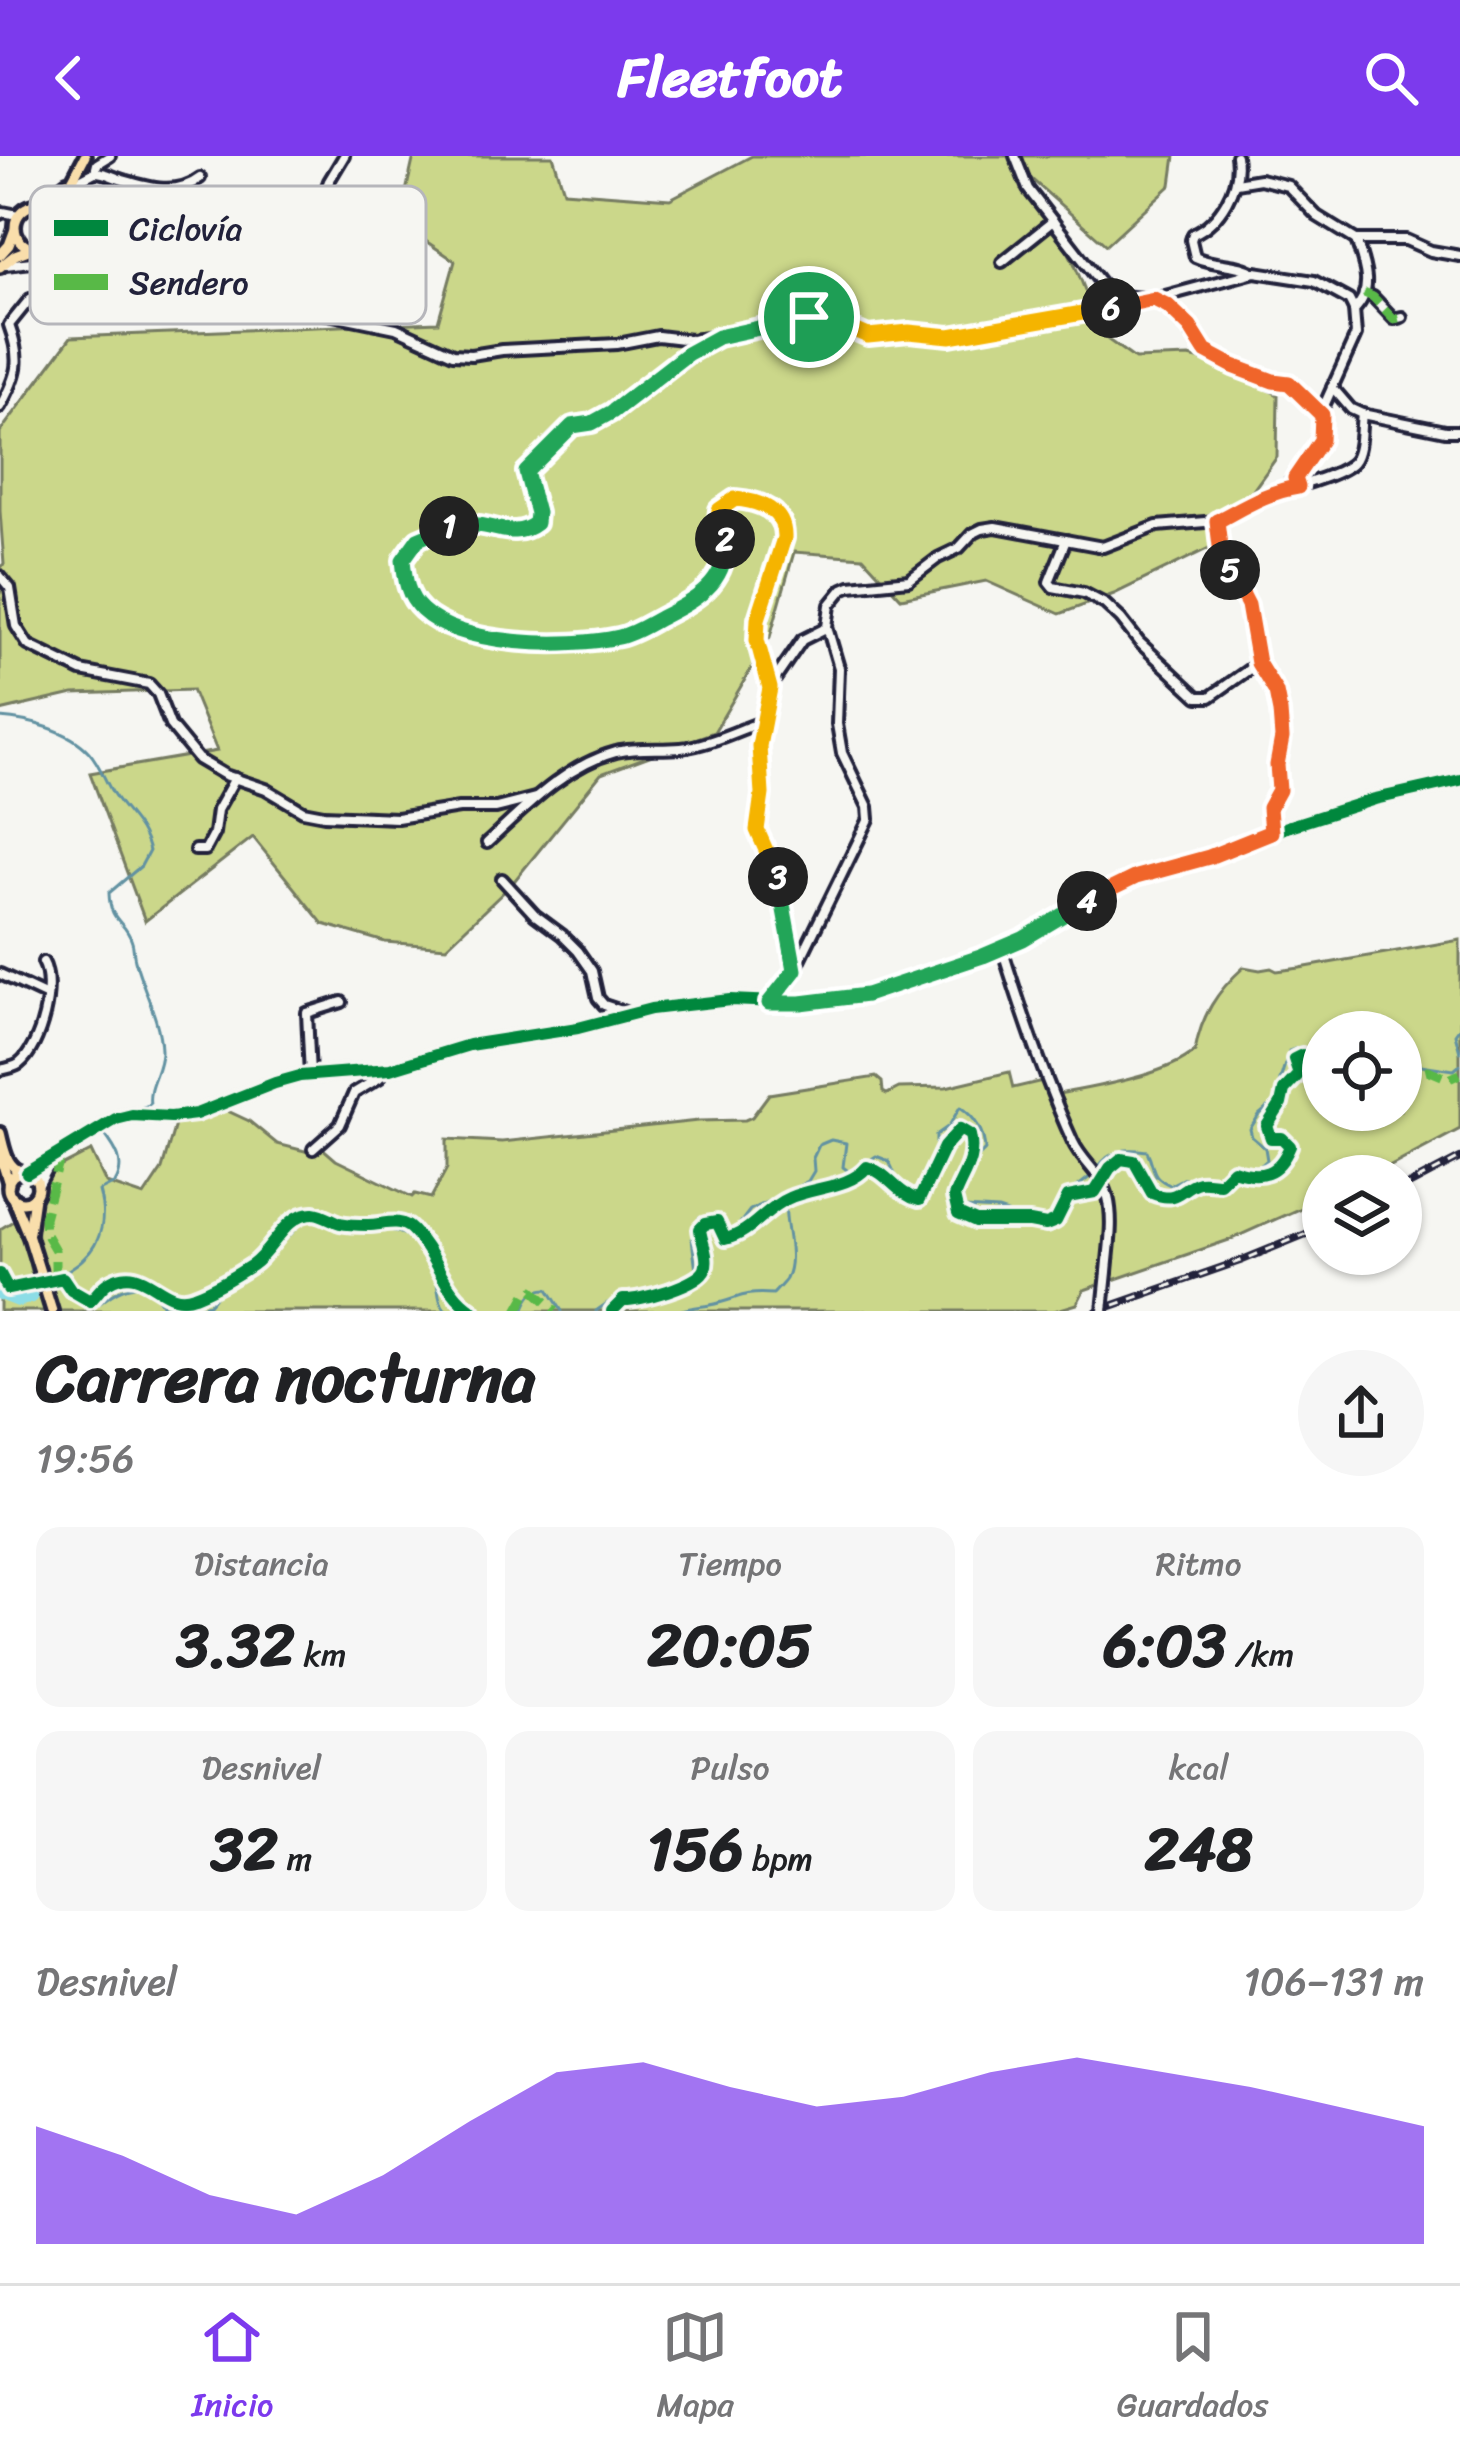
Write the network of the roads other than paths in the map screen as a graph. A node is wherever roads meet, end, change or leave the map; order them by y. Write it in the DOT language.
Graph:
graph roads {
  1 [pos="85,156"];
  2 [pos="110,156"];
  3 [pos="344,156"];
  4 [pos="1016,156"];
  5 [pos="1236,156"];
  6 [pos="95,172"];
  7 [pos="200,178"];
  8 [pos="1239,180"];
  9 [pos="70,183"];
  10 [pos="66,186"];
  11 [pos="69,186"];
  12 [pos="151,186"];
  13 [pos="189,186"];
  14 [pos="328,186"];
  15 [pos="30,207"];
  16 [pos="0,214"];
  17 [pos="18,215"];
  18 [pos="1052,221"];
  19 [pos="15,229"];
  20 [pos="1356,240"];
  21 [pos="30,248"];
  22 [pos="30,250"];
  23 [pos="1460,256"];
  24 [pos="1,262"];
  25 [pos="1002,262"];
  26 [pos="1255,272"];
  27 [pos="1364,296"];
  28 [pos="30,299"];
  29 [pos="1148,299"];
  30 [pos="1354,308"];
  31 [pos="1402,317"];
  32 [pos="376,324"];
  33 [pos="718,337"];
  34 [pos="1332,387"];
  35 [pos="0,407"];
  36 [pos="1362,414"];
  37 [pos="1322,415"];
  38 [pos="1460,430"];
  39 [pos="1296,482"];
  40 [pos="1217,521"];
  41 [pos="1066,540"];
  42 [pos="0,576"];
  43 [pos="827,627"];
  44 [pos="1258,663"];
  45 [pos="770,688"];
  46 [pos="761,722"];
  47 [pos="235,778"];
  48 [pos="1460,780"];
  49 [pos="535,798"];
  50 [pos="1271,832"];
  51 [pos="487,843"];
  52 [pos="194,850"];
  53 [pos="502,879"];
  54 [pos="1002,948"];
  55 [pos="44,962"];
  56 [pos="795,970"];
  57 [pos="0,974"];
  58 [pos="47,996"];
  59 [pos="342,1002"];
  60 [pos="769,1003"];
  61 [pos="631,1014"];
  62 [pos="0,1070"];
  63 [pos="385,1070"];
  64 [pos="310,1075"];
  65 [pos="0,1133"];
  66 [pos="313,1149"];
  67 [pos="0,1155"];
  68 [pos="54,1156"];
  69 [pos="11,1180"];
  70 [pos="36,1191"];
  71 [pos="29,1237"];
  72 [pos="52,1311"];
  73 [pos="1102,1311"];
  1 -- 9 [label="main road"];
  2 -- 6 [label="street"];
  3 -- 14 [label="street"];
  4 -- 18 [label="street"];
  5 -- 8 [label="street"];
  6 -- 9 [label="street"];
  6 -- 12 [label="street"];
  7 -- 13 [label="street"];
  8 -- 20 [label="street"];
  8 -- 26 [label="street"];
  9 -- 10 [label="main road"];
  9 -- 11 [label="main road"];
  15 -- 17 [label="main road"];
  16 -- 17 [label="street"];
  17 -- 19 [label="main road"];
  18 -- 25 [label="street"];
  18 -- 29 [label="street"];
  19 -- 21 [label="main road"];
  19 -- 24 [label="main road"];
  20 -- 23 [label="street"];
  20 -- 27 [label="street"];
  22 -- 24 [label="main road"];
  26 -- 29 [label="street"];
  26 -- 30 [label="street"];
  27 -- 30 [label="street"];
  27 -- 31 [label="street"];
  28 -- 35 [label="street"];
  29 -- 33 [label="street"];
  29 -- 37 [label="street"];
  30 -- 34 [label="street"];
  32 -- 33 [label="street"];
  33 -- 45 [label="street"];
  34 -- 36 [label="street"];
  34 -- 37 [label="street"];
  36 -- 38 [label="street"];
  36 -- 39 [label="street"];
  37 -- 39 [label="street"];
  39 -- 40 [label="street"];
  40 -- 41 [label="street"];
  40 -- 44 [label="street"];
  41 -- 43 [label="street"];
  41 -- 44 [label="street"];
  42 -- 47 [label="street"];
  43 -- 45 [label="street"];
  43 -- 56 [label="street"];
  44 -- 50 [label="street"];
  45 -- 46 [label="street"];
  46 -- 49 [label="street"];
  46 -- 56 [label="street"];
  47 -- 49 [label="street"];
  47 -- 52 [label="street"];
  48 -- 50 [label="street"];
  49 -- 51 [label="street"];
  50 -- 54 [label="street"];
  53 -- 61 [label="street"];
  54 -- 60 [label="street"];
  54 -- 73 [label="street, bridge"];
  55 -- 58 [label="street"];
  56 -- 60 [label="street"];
  57 -- 58 [label="street"];
  58 -- 62 [label="street"];
  59 -- 64 [label="street"];
  60 -- 61 [label="street"];
  61 -- 63 [label="street"];
  63 -- 64 [label="street"];
  63 -- 66 [label="street"];
  64 -- 68 [label="street"];
  65 -- 69 [label="main road"];
  67 -- 69 [label="main road"];
  68 -- 69 [label="street"];
  68 -- 70 [label="street"];
  69 -- 70 [label="main road"];
  69 -- 70 [label="main road"];
  69 -- 71 [label="main road"];
  70 -- 71 [label="main road"];
  71 -- 72 [label="main road"];
}
